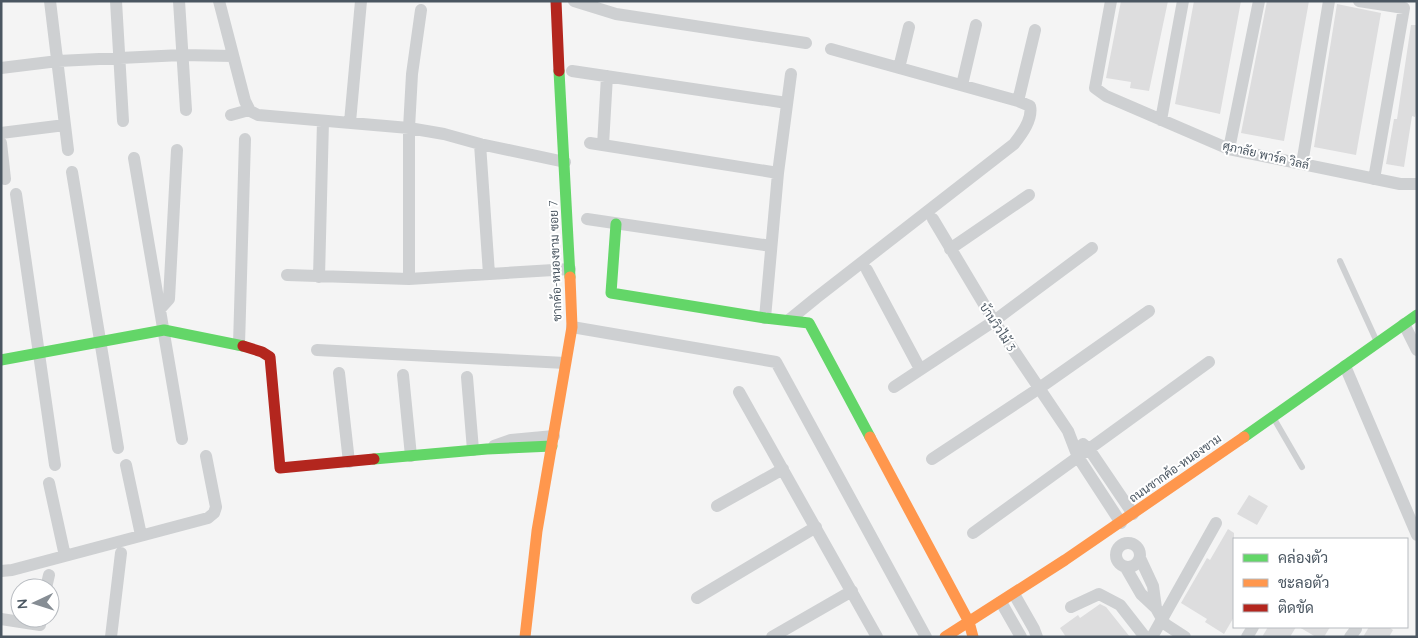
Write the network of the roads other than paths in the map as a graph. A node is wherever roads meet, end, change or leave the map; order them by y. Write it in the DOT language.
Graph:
graph roads {
  1 [pos="50,1"];
  2 [pos="116,1"];
  3 [pos="179,1"];
  4 [pos="219,1"];
  5 [pos="361,1"];
  6 [pos="556,1"];
  7 [pos="574,1"];
  8 [pos="1111,1"];
  9 [pos="1183,1"];
  10 [pos="1259,1"];
  11 [pos="1329,1"];
  12 [pos="1359,1"];
  13 [pos="421,10"];
  14 [pos="976,25"];
  15 [pos="909,27"];
  16 [pos="1035,30"];
  17 [pos="806,43"];
  18 [pos="831,49"];
  19 [pos="231,52"];
  20 [pos="182,55"];
  21 [pos="120,58"];
  22 [pos="58,61"];
  23 [pos="1,68"];
  24 [pos="899,68"];
  25 [pos="572,71"];
  26 [pos="791,74"];
  27 [pos="607,76"];
  28 [pos="962,85"];
  29 [pos="1018,101"];
  30 [pos="787,103"];
  31 [pos="186,110"];
  32 [pos="249,110"];
  33 [pos="232,115"];
  34 [pos="1161,120"];
  35 [pos="123,121"];
  36 [pos="323,121"];
  37 [pos="350,122"];
  38 [pos="65,125"];
  39 [pos="409,128"];
  40 [pos="1,133"];
  41 [pos="245,138"];
  42 [pos="1,143"];
  43 [pos="480,144"];
  44 [pos="1229,148"];
  45 [pos="68,150"];
  46 [pos="177,150"];
  47 [pos="134,158"];
  48 [pos="564,162"];
  49 [pos="1302,164"];
  50 [pos="72,172"];
  51 [pos="778,173"];
  52 [pos="6,179"];
  53 [pos="1374,179"];
  54 [pos="1417,184"];
  55 [pos="16,194"];
  56 [pos="1029,195"];
  57 [pos="587,219"];
  58 [pos="933,219"];
  59 [pos="616,224"];
  60 [pos="771,246"];
  61 [pos="1092,248"];
  62 [pos="950,249"];
  63 [pos="1340,261"];
  64 [pos="570,269"];
  65 [pos="868,270"];
  66 [pos="489,274"];
  67 [pos="286,275"];
  68 [pos="320,277"];
  69 [pos="409,279"];
  70 [pos="160,309"];
  71 [pos="1149,311"];
  72 [pos="1417,315"];
  73 [pos="765,318"];
  74 [pos="789,320"];
  75 [pos="994,322"];
  76 [pos="1404,324"];
  77 [pos="572,327"];
  78 [pos="164,330"];
  79 [pos="101,342"];
  80 [pos="1378,343"];
  81 [pos="239,345"];
  82 [pos="317,350"];
  83 [pos="1417,350"];
  84 [pos="39,353"];
  85 [pos="1,360"];
  86 [pos="1209,362"];
  87 [pos="566,363"];
  88 [pos="1345,366"];
  89 [pos="920,369"];
  90 [pos="339,373"];
  91 [pos="403,375"];
  92 [pos="467,377"];
  93 [pos="894,387"];
  94 [pos="1038,389"];
  95 [pos="740,392"];
  96 [pos="1273,416"];
  97 [pos="1068,431"];
  98 [pos="182,439"];
  99 [pos="553,441"];
  100 [pos="118,448"];
  101 [pos="487,448"];
  102 [pos="1089,449"];
  103 [pos="473,450"];
  104 [pos="206,456"];
  105 [pos="411,456"];
  106 [pos="1078,458"];
  107 [pos="932,459"];
  108 [pos="349,462"];
  109 [pos="55,465"];
  110 [pos="126,466"];
  111 [pos="1302,467"];
  112 [pos="783,469"];
  113 [pos="49,483"];
  114 [pos="717,506"];
  115 [pos="1126,519"];
  116 [pos="1216,523"];
  117 [pos="816,527"];
  118 [pos="972,533"];
  119 [pos="141,535"];
  120 [pos="1417,535"];
  121 [pos="1095,540"];
  122 [pos="1130,543"];
  123 [pos="121,553"];
  124 [pos="1115,553"];
  125 [pos="65,556"];
  126 [pos="1140,558"];
  127 [pos="1126,568"];
  128 [pos="1,571"];
  129 [pos="49,575"];
  130 [pos="48,578"];
  131 [pos="852,592"];
  132 [pos="1014,594"];
  133 [pos="697,598"];
  134 [pos="1001,602"];
  135 [pos="1071,606"];
  136 [pos="1159,613"];
  137 [pos="969,622"];
  138 [pos="111,637"];
  139 [pos="525,637"];
  140 [pos="772,637"];
  141 [pos="877,637"];
  142 [pos="926,637"];
  143 [pos="945,637"];
  144 [pos="973,637"];
  145 [pos="1021,637"];
  146 [pos="1037,637"];
  147 [pos="1145,637"];
  148 [pos="1152,637"];
  149 [pos="1185,637"];
  1 -- 22 [label="street"];
  2 -- 21 [label="street"];
  3 -- 20 [label="street"];
  4 -- 19 [label="street"];
  5 -- 37 [label="street"];
  6 -- 48 [label="street, ชากค้อ-หนองขาม ซอย 7"];
  7 -- 17 [label="street"];
  8 -- 34 [label="street, ศุภาลัย พาร์ค วิลล์"];
  9 -- 34 [label="street"];
  10 -- 44 [label="street"];
  11 -- 49 [label="street"];
  12 -- 53 [label="street"];
  13 -- 39 [label="street"];
  14 -- 28 [label="street"];
  15 -- 24 [label="street"];
  16 -- 29 [label="street"];
  18 -- 24 [label="street"];
  19 -- 20 [label="street"];
  19 -- 32 [label="street"];
  20 -- 21 [label="street"];
  20 -- 31 [label="street"];
  21 -- 22 [label="street"];
  21 -- 35 [label="street"];
  22 -- 23 [label="street"];
  22 -- 38 [label="street"];
  24 -- 28 [label="street"];
  25 -- 27 [label="street"];
  26 -- 30 [label="street"];
  27 -- 30 [label="street"];
  27 -- 51 [label="street"];
  28 -- 29 [label="street"];
  29 -- 74 [label="street"];
  30 -- 51 [label="street"];
  32 -- 33 [label="street"];
  32 -- 36 [label="street"];
  34 -- 44 [label="street, ศุภาลัย พาร์ค วิลล์"];
  36 -- 37 [label="street"];
  36 -- 68 [label="street"];
  37 -- 39 [label="street"];
  38 -- 40 [label="street"];
  38 -- 45 [label="street"];
  39 -- 43 [label="street"];
  39 -- 69 [label="street"];
  41 -- 81 [label="street"];
  42 -- 52 [label="street"];
  43 -- 48 [label="street"];
  43 -- 66 [label="street"];
  44 -- 49 [label="street, ศุภาลัย พาร์ค วิลล์"];
  46 -- 70 [label="street"];
  47 -- 70 [label="street"];
  48 -- 64 [label="street, ชากค้อ-หนองขาม ซอย 7"];
  49 -- 53 [label="street, ศุภาลัย พาร์ค วิลล์"];
  50 -- 79 [label="street"];
  51 -- 60 [label="street"];
  53 -- 54 [label="street, ศุภาลัย พาร์ค วิลล์"];
  55 -- 84 [label="street"];
  56 -- 62 [label="street"];
  57 -- 59 [label="street"];
  58 -- 62 [label="street, บ้านวิวไม้ 3"];
  59 -- 60 [label="street"];
  59 -- 73 [label="street"];
  60 -- 73 [label="street"];
  61 -- 75 [label="street"];
  62 -- 75 [label="street, บ้านวิวไม้ 3"];
  63 -- 80 [label="lane"];
  64 -- 66 [label="street"];
  64 -- 77 [label="street, ชากค้อ-หนองขาม ซอย 7"];
  65 -- 89 [label="street"];
  66 -- 69 [label="street"];
  67 -- 68 [label="street"];
  68 -- 69 [label="street"];
  70 -- 78 [label="street"];
  71 -- 94 [label="street"];
  72 -- 76 [label="street, ถนนชากค้อ-หนองขาม"];
  73 -- 74 [label="street"];
  74 -- 137 [label="street"];
  75 -- 89 [label="street"];
  75 -- 94 [label="street, บ้านวิวไม้ 3"];
  76 -- 80 [label="street, ถนนชากค้อ-หนองขาม"];
  76 -- 83 [label="street"];
  77 -- 87 [label="street, ชากค้อ-หนองขาม ซอย 7"];
  77 -- 142 [label="street"];
  78 -- 79 [label="street"];
  78 -- 81 [label="street"];
  78 -- 98 [label="street"];
  79 -- 84 [label="street"];
  79 -- 100 [label="street"];
  80 -- 88 [label="street, ถนนชากค้อ-หนองขาม"];
  81 -- 108 [label="street"];
  82 -- 87 [label="street"];
  84 -- 85 [label="street"];
  84 -- 109 [label="street"];
  86 -- 102 [label="street"];
  87 -- 99 [label="street, ชากค้อ-หนองขาม ซอย 7"];
  88 -- 96 [label="street, ถนนชากค้อ-หนองขาม"];
  88 -- 120 [label="street"];
  89 -- 93 [label="street"];
  90 -- 108 [label="street"];
  91 -- 105 [label="street"];
  92 -- 103 [label="street"];
  94 -- 97 [label="street, บ้านวิวไม้ 3"];
  94 -- 107 [label="street"];
  95 -- 112 [label="street"];
  96 -- 111 [label="lane"];
  96 -- 115 [label="street, ถนนชากค้อ-หนองขาม"];
  97 -- 102 [label="street, บ้านวิวไม้ 3"];
  97 -- 106 [label="street, บ้านวิวไม้ 3"];
  99 -- 101 [label="street"];
  99 -- 139 [label="street, ชากค้อ-หนองขาม ซอย 7"];
  101 -- 103 [label="street"];
  102 -- 106 [label="street"];
  102 -- 115 [label="street, บ้านวิวไม้ 3"];
  103 -- 105 [label="street"];
  104 -- 119 [label="street"];
  105 -- 108 [label="street"];
  106 -- 115 [label="street, บ้านวิวไม้ 3"];
  106 -- 118 [label="street"];
  110 -- 119 [label="street"];
  112 -- 114 [label="street"];
  112 -- 117 [label="street"];
  113 -- 125 [label="street"];
  115 -- 121 [label="street, ถนนชากค้อ-หนองขาม"];
  115 -- 122 [label="street"];
  116 -- 136 [label="street"];
  117 -- 131 [label="street"];
  117 -- 133 [label="street"];
  119 -- 125 [label="street"];
  121 -- 124 [label="street"];
  121 -- 132 [label="street, ถนนชากค้อ-หนองขาม"];
  122 -- 124 [label="street"];
  122 -- 126 [label="street"];
  123 -- 138 [label="street"];
  124 -- 127 [label="street"];
  125 -- 128 [label="street"];
  126 -- 127 [label="street"];
  126 -- 136 [label="street"];
  127 -- 136 [label="street"];
  129 -- 130 [label="street"];
  131 -- 140 [label="street"];
  131 -- 141 [label="street"];
  132 -- 134 [label="street, ถนนชากค้อ-หนองขาม"];
  132 -- 146 [label="street"];
  134 -- 137 [label="street, ถนนชากค้อ-หนองขาม"];
  134 -- 145 [label="street"];
  135 -- 147 [label="street"];
  136 -- 148 [label="street"];
  136 -- 149 [label="street"];
  137 -- 143 [label="street, ถนนชากค้อ-หนองขาม"];
  137 -- 144 [label="street"];
}
